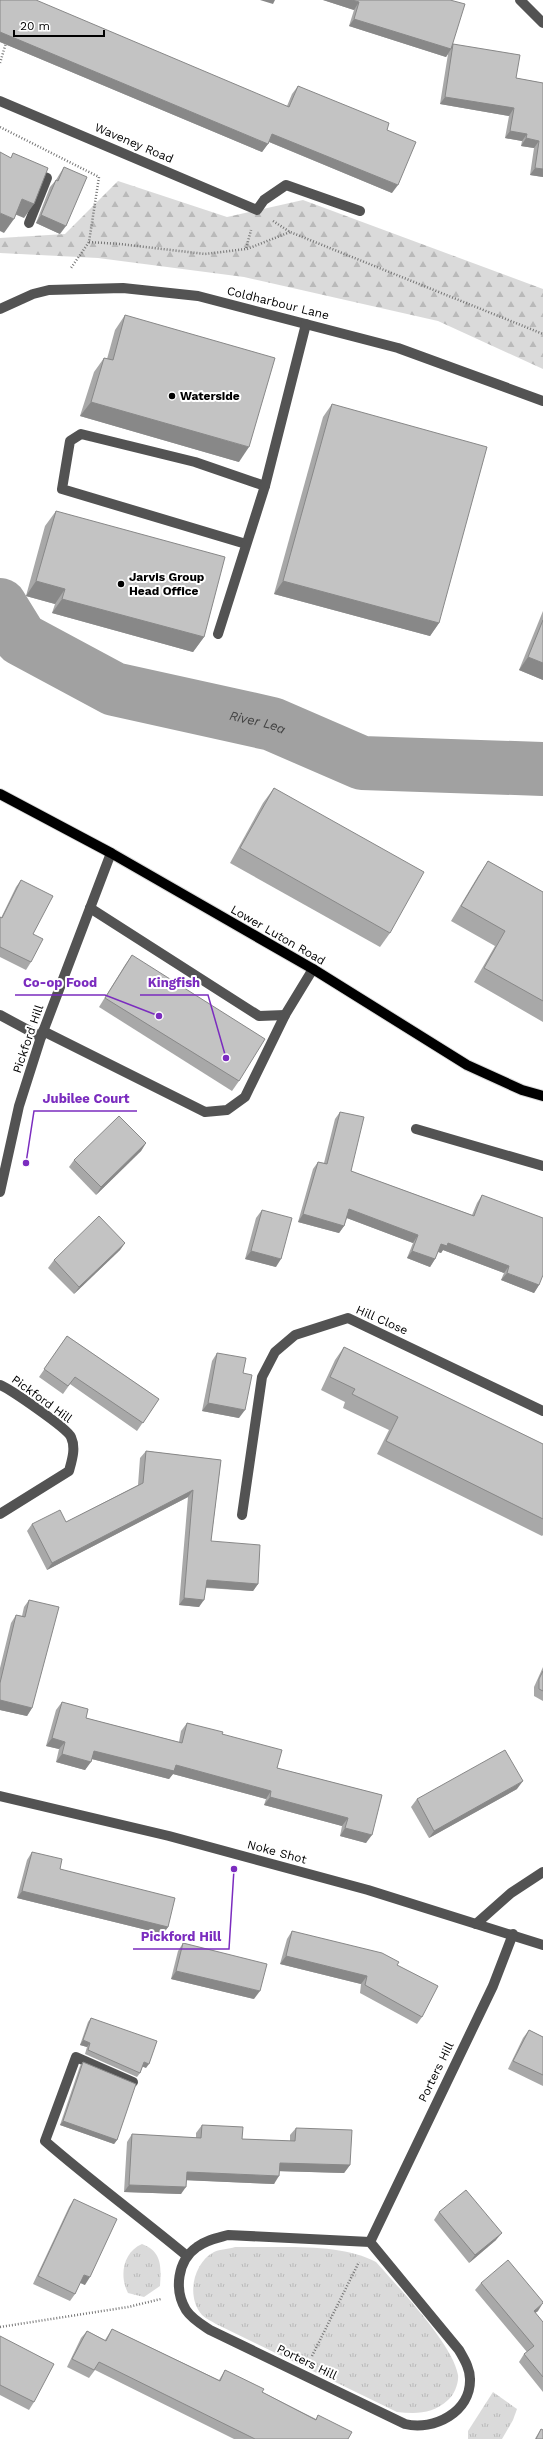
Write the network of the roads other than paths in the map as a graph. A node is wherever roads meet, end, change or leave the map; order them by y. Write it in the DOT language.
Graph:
graph roads {
  1 [pos="520,0"];
  2 [pos="543,23"];
  3 [pos="0,101"];
  4 [pos="20,167"];
  5 [pos="360,211"];
  6 [pos="29,223"];
  7 [pos="0,309"];
  8 [pos="306,324"];
  9 [pos="543,401"];
  10 [pos="265,486"];
  11 [pos="246,544"];
  12 [pos="218,634"];
  13 [pos="0,794"];
  14 [pos="111,853"];
  15 [pos="90,908"];
  16 [pos="313,969"];
  17 [pos="0,1015"];
  18 [pos="285,1015"];
  19 [pos="42,1034"];
  20 [pos="543,1096"];
  21 [pos="416,1129"];
  22 [pos="543,1166"];
  23 [pos="0,1192"];
  24 [pos="0,1386"];
  25 [pos="543,1411"];
  26 [pos="0,1514"];
  27 [pos="242,1515"];
  28 [pos="0,1796"];
  29 [pos="543,1872"];
  30 [pos="476,1924"];
  31 [pos="513,1934"];
  32 [pos="543,1945"];
  33 [pos="133,2082"];
  34 [pos="370,2242"];
  35 [pos="187,2256"];
  1 -- 2 [label="street"];
  3 -- 5 [label="street, Waveney Road"];
  4 -- 6 [label="street"];
  7 -- 8 [label="street, Coldharbour Lane"];
  8 -- 9 [label="street, Coldharbour Lane"];
  8 -- 10 [label="street"];
  10 -- 11 [label="street"];
  10 -- 11 [label="street"];
  11 -- 12 [label="street"];
  13 -- 14 [label="main road, Lower Luton Road"];
  14 -- 15 [label="street, Pickford Hill"];
  14 -- 16 [label="main road, Lower Luton Road"];
  15 -- 18 [label="street"];
  15 -- 19 [label="street, Pickford Hill"];
  16 -- 18 [label="street"];
  16 -- 20 [label="main road, Lower Luton Road"];
  17 -- 19 [label="street"];
  18 -- 19 [label="street"];
  19 -- 23 [label="street, Pickford Hill"];
  21 -- 22 [label="street"];
  24 -- 26 [label="street, Pickford Hill"];
  25 -- 27 [label="street, Hill Close"];
  28 -- 30 [label="street, Noke Shot"];
  29 -- 30 [label="street"];
  30 -- 31 [label="street, Noke Shot"];
  31 -- 32 [label="street, Noke Shot"];
  31 -- 34 [label="street, Porters Hill"];
  33 -- 35 [label="street"];
  34 -- 35 [label="street"];
  34 -- 35 [label="street, Porters Hill"];
}
